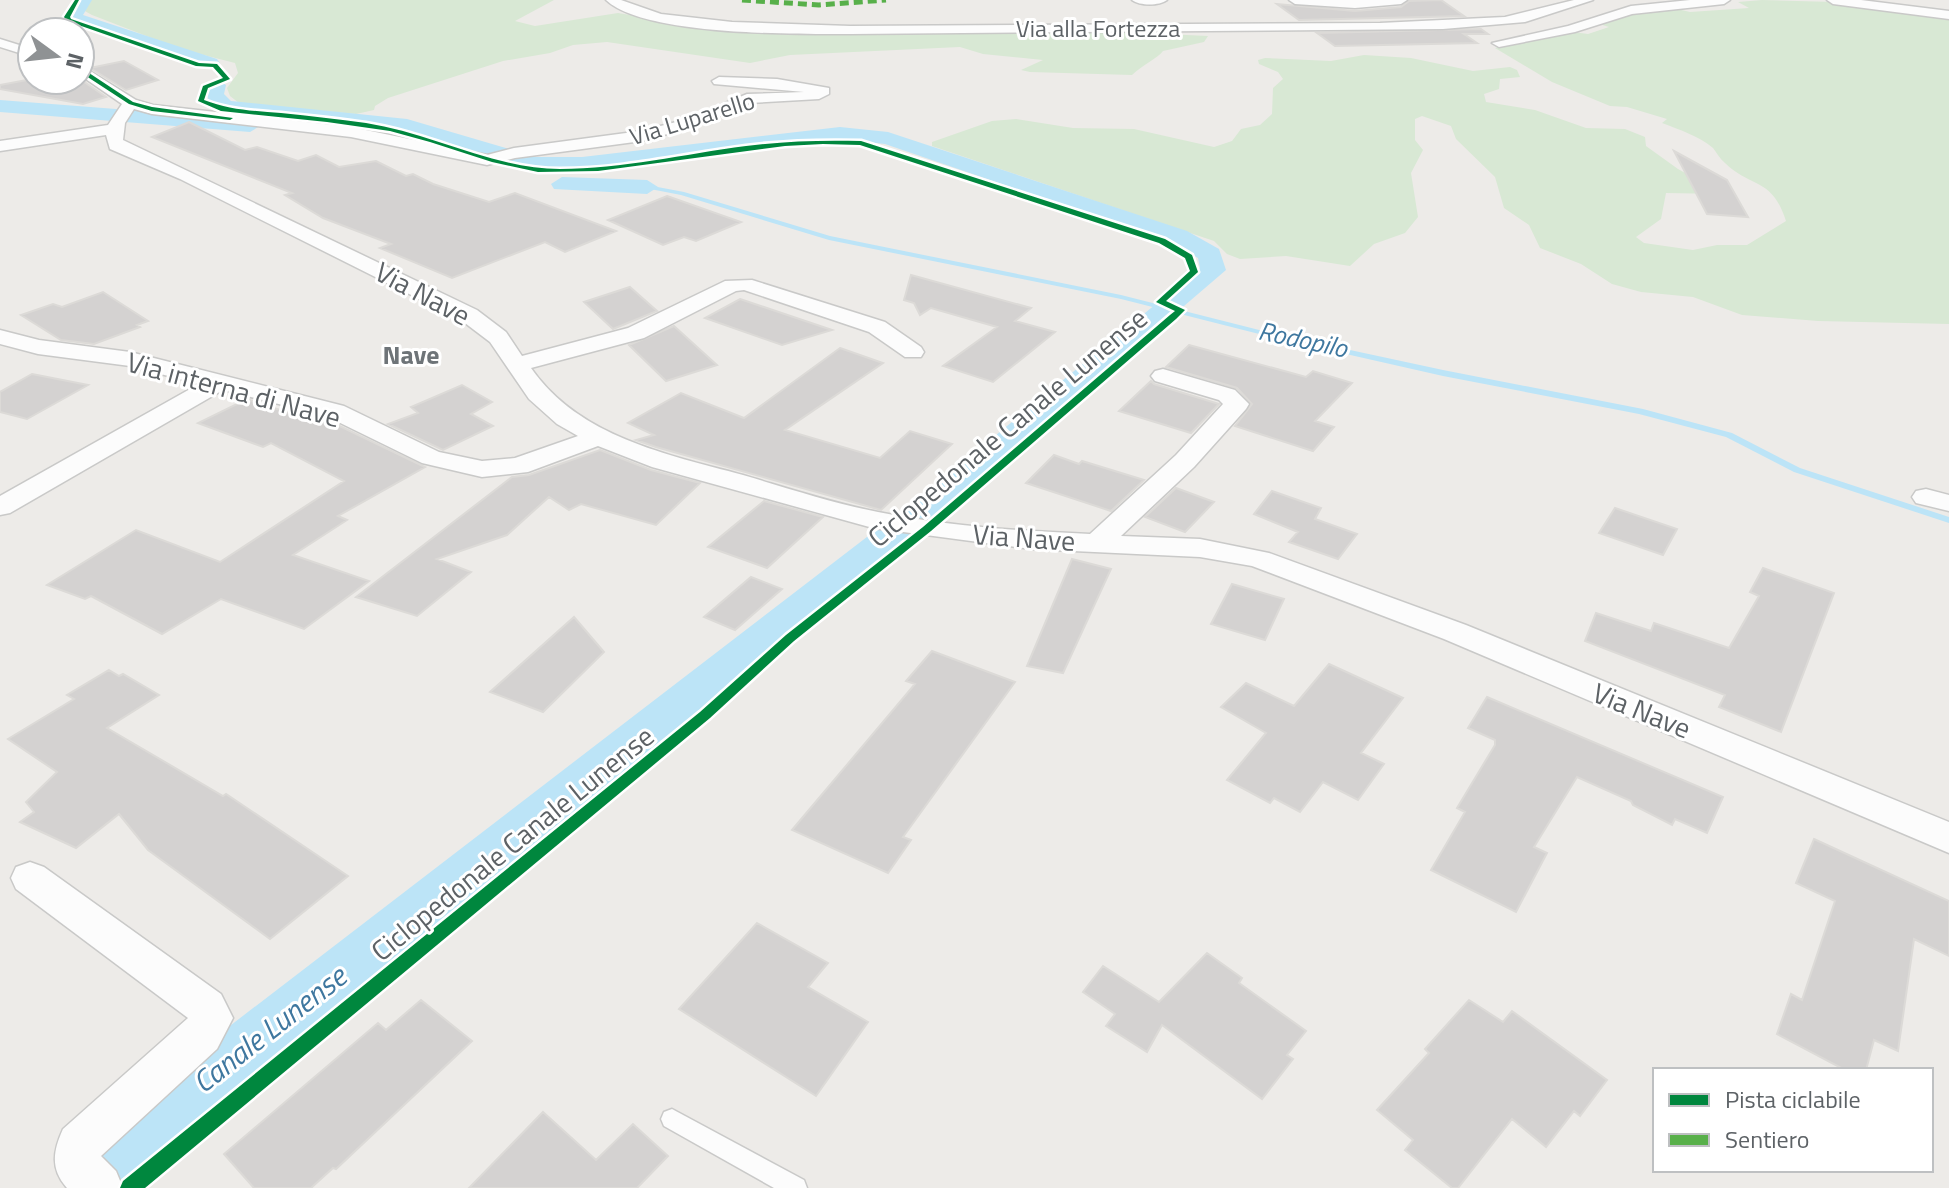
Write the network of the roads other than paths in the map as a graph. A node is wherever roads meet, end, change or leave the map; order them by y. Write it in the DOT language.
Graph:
graph roads {
  1 [pos="612,0"];
  2 [pos="1138,0"];
  3 [pos="1161,0"];
  4 [pos="1295,0"];
  5 [pos="1401,0"];
  6 [pos="1587,0"];
  7 [pos="1724,0"];
  8 [pos="1833,0"];
  9 [pos="1949,15"];
  10 [pos="1499,43"];
  11 [pos="719,81"];
  12 [pos="96,87"];
  13 [pos="122,115"];
  14 [pos="0,146"];
  15 [pos="0,337"];
  16 [pos="913,352"];
  17 [pos="518,364"];
  18 [pos="1163,376"];
  19 [pos="219,382"];
  20 [pos="598,437"];
  21 [pos="0,507"];
  22 [pos="1098,542"];
  23 [pos="1949,838"];
  24 [pos="30,878"];
  25 [pos="672,1119"];
  26 [pos="99,1188"];
  27 [pos="796,1188"];
  1 -- 6 [label="street, Via alla Fortezza"];
  2 -- 3 [label="street"];
  4 -- 5 [label="street"];
  7 -- 10 [label="street"];
  8 -- 9 [label="street"];
  11 -- 13 [label="street, Via Luparello"];
  12 -- 13 [label="street, Via Nave"];
  13 -- 14 [label="street"];
  13 -- 17 [label="street, Via Nave"];
  15 -- 19 [label="street, Via interna di Nave"];
  16 -- 17 [label="street"];
  17 -- 20 [label="street, Via Nave"];
  18 -- 22 [label="street"];
  19 -- 20 [label="street, Via interna di Nave"];
  19 -- 21 [label="street"];
  20 -- 22 [label="street, Via Nave"];
  22 -- 23 [label="street, Via Nave"];
  24 -- 26 [label="street"];
  25 -- 27 [label="lane"];
}
